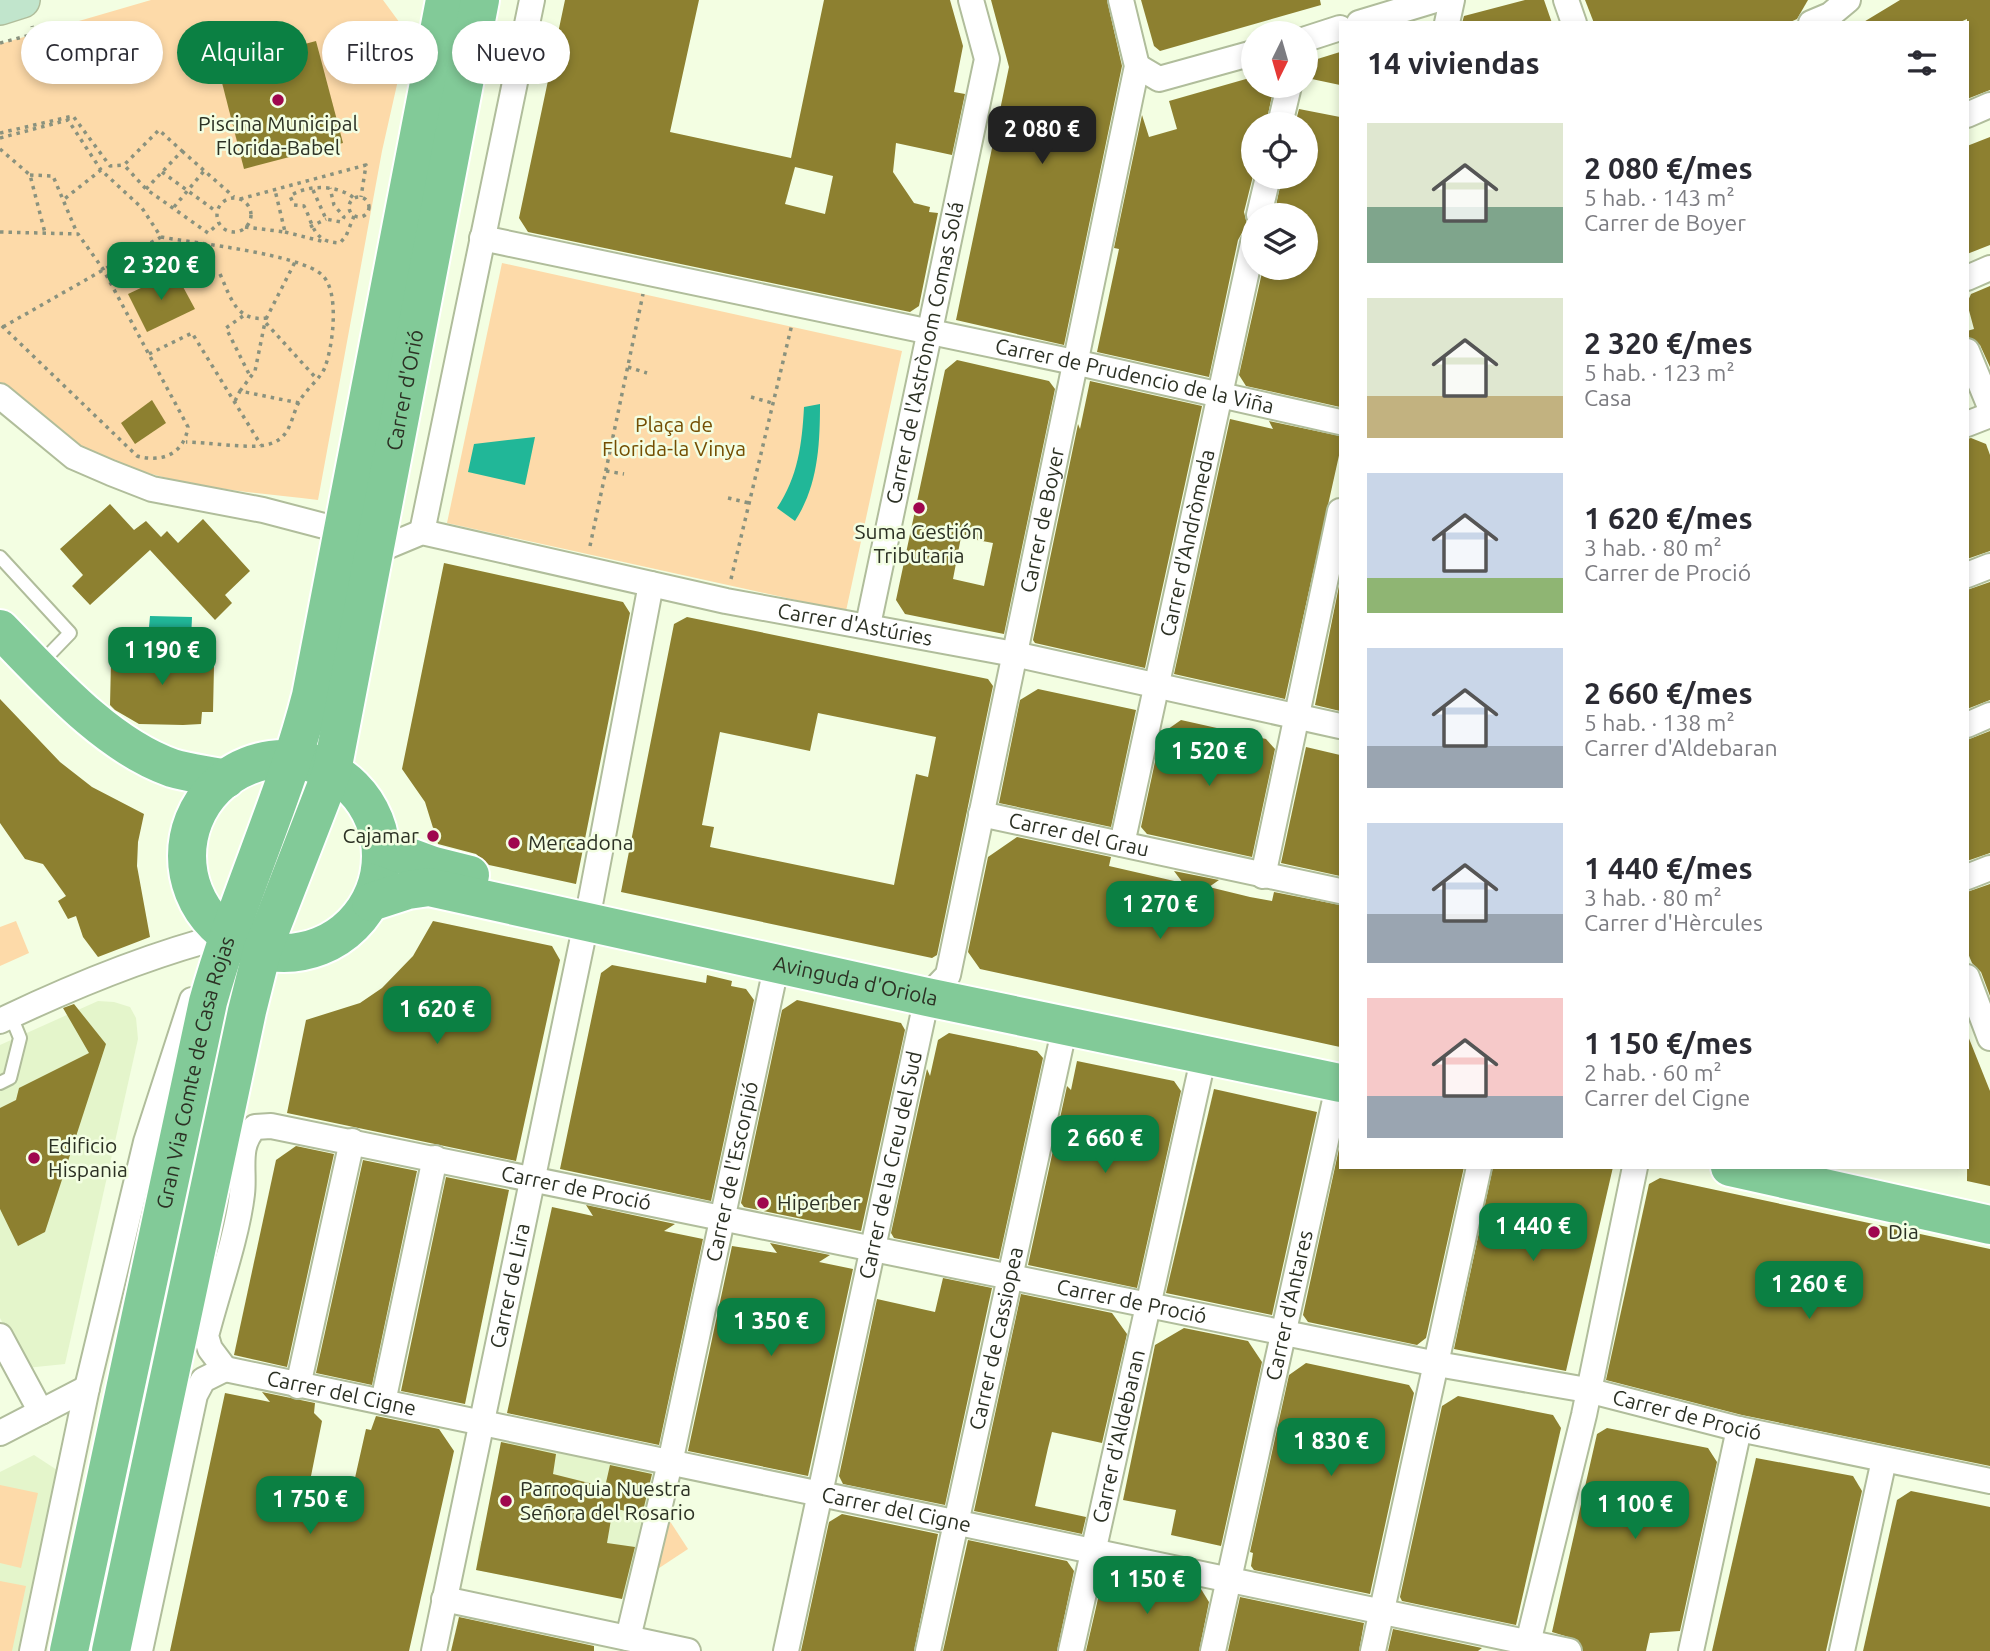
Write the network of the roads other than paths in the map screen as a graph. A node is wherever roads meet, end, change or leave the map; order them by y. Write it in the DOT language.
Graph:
graph roads {
  1 [pos="532,0"];
  2 [pos="971,0"];
  3 [pos="1121,0"];
  4 [pos="1435,0"];
  5 [pos="1452,0"];
  6 [pos="1566,0"];
  7 [pos="464,3"];
  8 [pos="1366,21"];
  9 [pos="1447,21"];
  10 [pos="1573,21"];
  11 [pos="1339,28"];
  12 [pos="1318,34"];
  13 [pos="1241,56"];
  14 [pos="1137,66"];
  15 [pos="1990,105"];
  16 [pos="1969,113"];
  17 [pos="482,238"];
  18 [pos="1990,268"];
  19 [pos="1969,277"];
  20 [pos="1244,280"];
  21 [pos="928,332"];
  22 [pos="1969,356"];
  23 [pos="1074,362"];
  24 [pos="1218,395"];
  25 [pos="0,396"];
  26 [pos="1990,407"];
  27 [pos="1990,415"];
  28 [pos="1339,422"];
  29 [pos="1969,423"];
  30 [pos="1339,516"];
  31 [pos="422,532"];
  32 [pos="358,541"];
  33 [pos="0,557"];
  34 [pos="1990,566"];
  35 [pos="1969,574"];
  36 [pos="651,584"];
  37 [pos="868,625"];
  38 [pos="0,629"];
  39 [pos="1014,654"];
  40 [pos="18,665"];
  41 [pos="1158,686"];
  42 [pos="1990,715"];
  43 [pos="1296,717"];
  44 [pos="1969,724"];
  45 [pos="1339,726"];
  46 [pos="294,759"];
  47 [pos="332,771"];
  48 [pos="226,779"];
  49 [pos="981,814"];
  50 [pos="192,825"];
  51 [pos="1122,844"];
  52 [pos="382,847"];
  53 [pos="1990,868"];
  54 [pos="1263,876"];
  55 [pos="1969,876"];
  56 [pos="1339,891"];
  57 [pos="371,902"];
  58 [pos="588,910"];
  59 [pos="227,935"];
  60 [pos="262,951"];
  61 [pos="777,963"];
  62 [pos="1969,983"];
  63 [pos="938,986"];
  64 [pos="5,1018"];
  65 [pos="1982,1025"];
  66 [pos="1065,1026"];
  67 [pos="1204,1055"];
  68 [pos="1339,1074"];
  69 [pos="1339,1074"];
  70 [pos="1339,1079"];
  71 [pos="0,1083"];
  72 [pos="352,1141"];
  73 [pos="435,1157"];
  74 [pos="1479,1169"];
  75 [pos="1635,1169"];
  76 [pos="1739,1169"];
  77 [pos="1856,1169"];
  78 [pos="533,1177"];
  79 [pos="1990,1198"];
  80 [pos="721,1218"];
  81 [pos="1990,1225"];
  82 [pos="875,1248"];
  83 [pos="1010,1277"];
  84 [pos="1147,1306"];
  85 [pos="1284,1331"];
  86 [pos="0,1336"];
  87 [pos="1437,1364"];
  88 [pos="225,1369"];
  89 [pos="298,1386"];
  90 [pos="87,1388"];
  91 [pos="1587,1390"];
  92 [pos="383,1402"];
  93 [pos="41,1412"];
  94 [pos="483,1424"];
  95 [pos="1739,1429"];
  96 [pos="0,1433"];
  97 [pos="1884,1460"];
  98 [pos="670,1464"];
  99 [pos="1990,1481"];
  100 [pos="820,1495"];
  101 [pos="957,1522"];
  102 [pos="1092,1552"];
  103 [pos="1229,1579"];
  104 [pos="444,1600"];
  105 [pos="1381,1612"];
  106 [pos="114,1634"];
  107 [pos="628,1638"];
  108 [pos="1528,1646"];
  109 [pos="32,1651"];
  110 [pos="68,1651"];
  111 [pos="140,1651"];
  112 [pos="434,1651"];
  113 [pos="688,1651"];
  114 [pos="786,1651"];
  115 [pos="928,1651"];
  116 [pos="1071,1651"];
  117 [pos="1213,1651"];
  118 [pos="1373,1651"];
  119 [pos="1569,1651"];
  120 [pos="1691,1651"];
  121 [pos="1842,1651"];
  1 -- 17 [label="street"];
  2 -- 21 [label="street, Carrer de l'Astrònom Comas Solá"];
  3 -- 14 [label="street"];
  4 -- 8 [label="street"];
  5 -- 9 [label="street"];
  6 -- 10 [label="street"];
  7 -- 32 [label="main road, Carrer d'Orió"];
  11 -- 12 [label="street"];
  13 -- 14 [label="street"];
  14 -- 23 [label="street, Carrer de Boyer"];
  15 -- 16 [label="street"];
  17 -- 21 [label="street"];
  17 -- 31 [label="street"];
  18 -- 19 [label="street"];
  20 -- 24 [label="street, Carrer d'Andròmeda"];
  21 -- 23 [label="street, Carrer de Prudencio de la Viña"];
  21 -- 37 [label="street, Carrer de l'Astrònom Comas Solá"];
  22 -- 26 [label="street"];
  23 -- 24 [label="street, Carrer de Prudencio de la Viña"];
  23 -- 39 [label="street, Carrer de Boyer"];
  24 -- 28 [label="street, Carrer de Prudencio de la Viña"];
  24 -- 41 [label="street, Carrer d'Andròmeda"];
  25 -- 32 [label="street"];
  27 -- 29 [label="street"];
  30 -- 43 [label="street"];
  31 -- 32 [label="street"];
  31 -- 36 [label="street, Carrer d'Astúries"];
  32 -- 46 [label="main road, Carrer d'Orió"];
  32 -- 47 [label="main road, Carrer d'Orió"];
  33 -- 40 [label="lane"];
  34 -- 35 [label="street"];
  36 -- 37 [label="street, Carrer d'Astúries"];
  36 -- 58 [label="street, Carrer de Lira"];
  37 -- 39 [label="street, Carrer d'Astúries"];
  38 -- 40 [label="main road"];
  39 -- 41 [label="street, Carrer d'Astúries"];
  39 -- 49 [label="street, Carrer de Boyer"];
  40 -- 48 [label="main road"];
  40 -- 50 [label="main road"];
  41 -- 43 [label="street, Carrer d'Astúries"];
  41 -- 51 [label="street, Carrer d'Andròmeda"];
  42 -- 44 [label="street"];
  43 -- 45 [label="street, Carrer d'Astúries"];
  43 -- 54 [label="street"];
  46 -- 47 [label="main road"];
  46 -- 48 [label="main road"];
  46 -- 59 [label="main road, Carrer d'Orió"];
  47 -- 52 [label="main road"];
  47 -- 60 [label="main road, Gran Via Comte de Casa Rojas"];
  48 -- 50 [label="main road"];
  49 -- 51 [label="street, Carrer del Grau"];
  49 -- 63 [label="street, Carrer de Boyer"];
  50 -- 59 [label="main road"];
  51 -- 54 [label="street, Carrer del Grau"];
  52 -- 57 [label="main road"];
  52 -- 58 [label="main road, Avinguda d'Oriola"];
  53 -- 55 [label="street"];
  54 -- 56 [label="street, Carrer del Grau"];
  57 -- 58 [label="main road, Avinguda d'Oriola"];
  57 -- 60 [label="main road"];
  58 -- 61 [label="main road, Avinguda d'Oriola"];
  58 -- 63 [label="main road, Avinguda d'Oriola"];
  58 -- 78 [label="street, Carrer de Lira"];
  59 -- 60 [label="main road"];
  59 -- 64 [label="street"];
  59 -- 90 [label="street, Gran Via Comte de Casa Rojas"];
  59 -- 110 [label="main road, Gran Via Comte de Casa Rojas"];
  60 -- 106 [label="main road, Gran Via Comte de Casa Rojas"];
  61 -- 63 [label="main road, Avinguda d'Oriola"];
  61 -- 80 [label="street, Carrer de l'Escorpió"];
  62 -- 65 [label="street"];
  63 -- 66 [label="main road, Avinguda d'Oriola"];
  63 -- 68 [label="main road, Avinguda d'Oriola"];
  63 -- 82 [label="street, Carrer de la Creu del Sud"];
  64 -- 71 [label="lane"];
  66 -- 67 [label="main road, Avinguda d'Oriola"];
  66 -- 83 [label="street, Carrer de Cassiopea"];
  67 -- 69 [label="main road, Avinguda d'Oriola"];
  67 -- 84 [label="street, Carrer d'Aldebaran"];
  70 -- 85 [label="street, Carrer d'Antares"];
  72 -- 73 [label="street, Carrer de Proció"];
  72 -- 88 [label="street, Carrer de Proció"];
  72 -- 89 [label="street"];
  73 -- 78 [label="street, Carrer de Proció"];
  73 -- 92 [label="street"];
  74 -- 87 [label="street"];
  75 -- 91 [label="street"];
  76 -- 81 [label="main road"];
  77 -- 79 [label="main road"];
  78 -- 80 [label="street, Carrer de Proció"];
  78 -- 94 [label="street, Carrer de Lira"];
  80 -- 82 [label="street, Carrer de Proció"];
  80 -- 98 [label="street, Carrer de l'Escorpió"];
  82 -- 83 [label="street, Carrer de Proció"];
  82 -- 100 [label="street, Carrer de la Creu del Sud"];
  83 -- 84 [label="street, Carrer de Proció"];
  83 -- 101 [label="street, Carrer de Cassiopea"];
  84 -- 85 [label="street, Carrer de Proció"];
  84 -- 102 [label="street, Carrer d'Aldebaran"];
  85 -- 87 [label="street, Carrer de Proció"];
  85 -- 103 [label="street, Carrer d'Antares"];
  86 -- 93 [label="street"];
  87 -- 91 [label="street, Carrer de Proció"];
  87 -- 105 [label="street"];
  88 -- 89 [label="street, Carrer del Cigne"];
  88 -- 111 [label="street"];
  89 -- 92 [label="street, Carrer del Cigne"];
  90 -- 93 [label="street"];
  90 -- 109 [label="street, Gran Via Comte de Casa Rojas"];
  91 -- 95 [label="street, Carrer de Proció"];
  91 -- 108 [label="street"];
  92 -- 94 [label="street, Carrer del Cigne"];
  93 -- 96 [label="street"];
  94 -- 98 [label="street, Carrer del Cigne"];
  94 -- 104 [label="street, Carrer de Lira"];
  95 -- 97 [label="street, Carrer de Proció"];
  95 -- 120 [label="street"];
  97 -- 99 [label="street, Carrer de Proció"];
  97 -- 121 [label="street"];
  98 -- 100 [label="street, Carrer del Cigne"];
  98 -- 107 [label="street, Carrer de l'Escorpió"];
  100 -- 101 [label="street, Carrer del Cigne"];
  100 -- 114 [label="street, Carrer de la Creu del Sud"];
  101 -- 102 [label="street, Carrer del Cigne"];
  101 -- 115 [label="street, Carrer de Cassiopea"];
  102 -- 103 [label="street, Carrer del Cigne"];
  102 -- 116 [label="street, Carrer d'Aldebaran"];
  103 -- 105 [label="street, Carrer del Cigne"];
  103 -- 117 [label="street, Carrer d'Antares"];
  104 -- 107 [label="street"];
  104 -- 112 [label="street, Carrer de Lira"];
  105 -- 108 [label="street, Carrer del Cigne"];
  105 -- 118 [label="street"];
  107 -- 113 [label="street"];
  108 -- 119 [label="street, Carrer del Cigne"];
}
